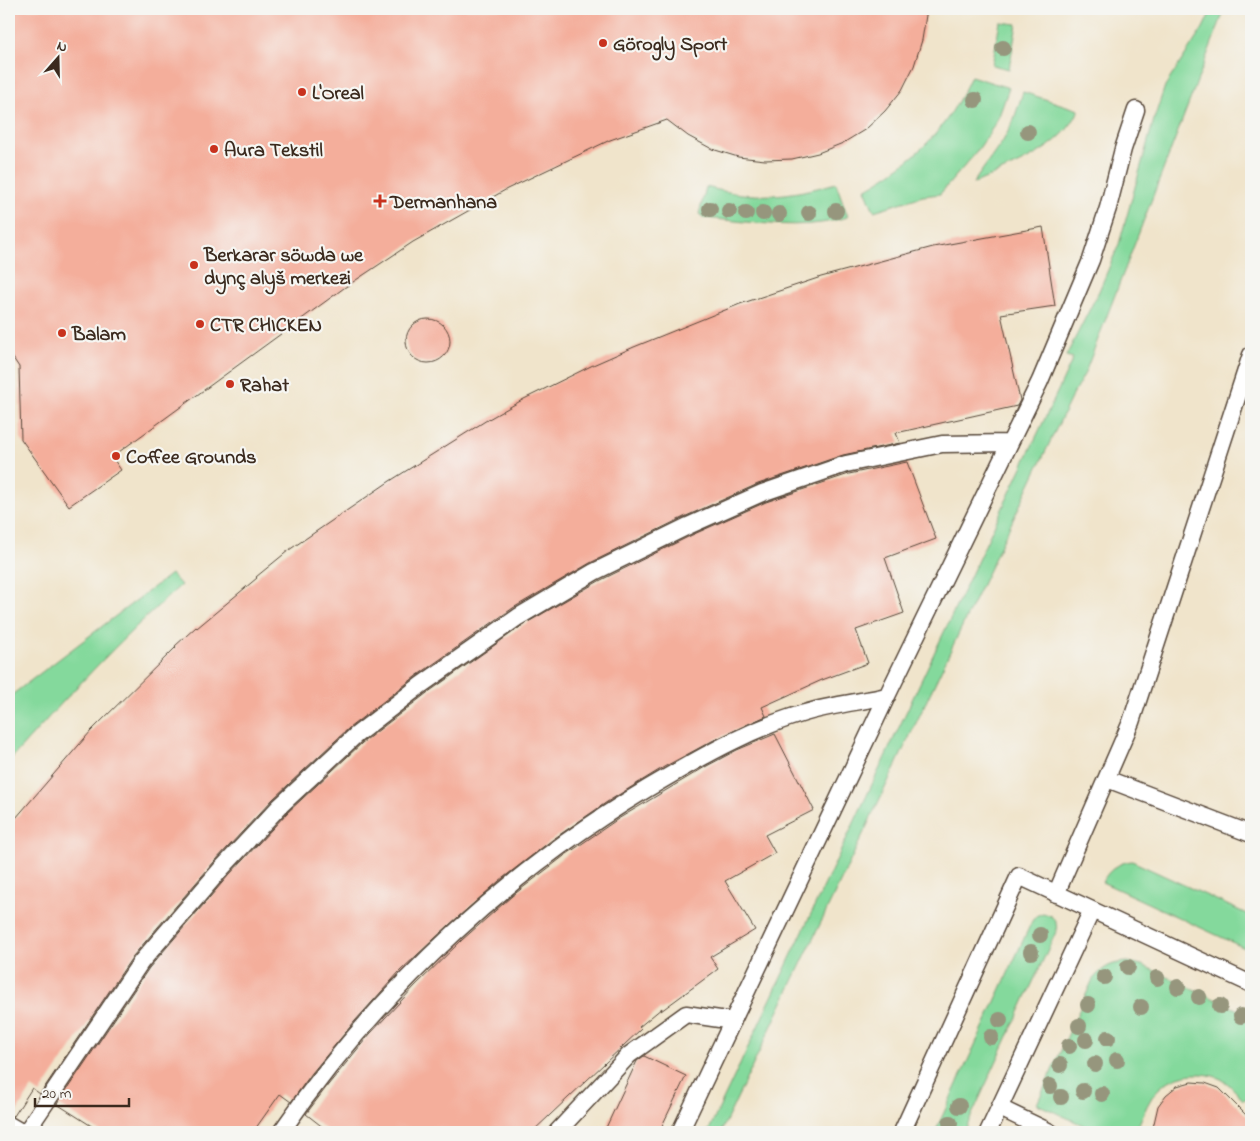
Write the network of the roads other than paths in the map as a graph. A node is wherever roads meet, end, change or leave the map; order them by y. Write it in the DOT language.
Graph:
graph roads {
  1 [pos="1136,110"];
  2 [pos="1251,356"];
  3 [pos="1010,443"];
  4 [pos="888,696"];
  5 [pos="1107,779"];
  6 [pos="1251,834"];
  7 [pos="1056,894"];
  8 [pos="1092,910"];
  9 [pos="1251,984"];
  10 [pos="733,1020"];
  11 [pos="1000,1108"];
  12 [pos="9,1126"];
  13 [pos="21,1132"];
  14 [pos="26,1132"];
  15 [pos="281,1132"];
  16 [pos="557,1132"];
  17 [pos="680,1132"];
  18 [pos="902,1132"];
  19 [pos="988,1132"];
  20 [pos="1050,1132"];
  1 -- 3 [label="lane"];
  2 -- 5 [label="lane"];
  3 -- 4 [label="lane"];
  3 -- 14 [label="lane"];
  4 -- 10 [label="lane"];
  4 -- 15 [label="lane"];
  5 -- 6 [label="lane"];
  5 -- 7 [label="lane"];
  7 -- 8 [label="lane"];
  7 -- 18 [label="lane"];
  8 -- 9 [label="lane"];
  8 -- 11 [label="lane"];
  10 -- 16 [label="lane"];
  10 -- 17 [label="lane"];
  11 -- 19 [label="lane"];
  11 -- 20 [label="lane"];
  12 -- 13 [label="lane"];
}
